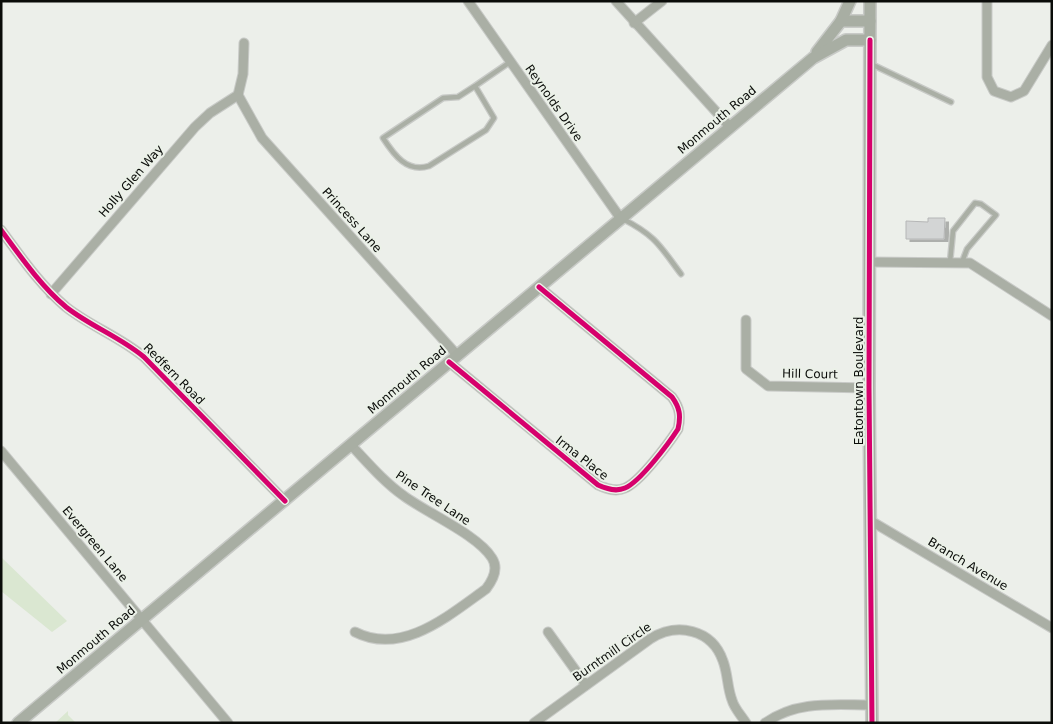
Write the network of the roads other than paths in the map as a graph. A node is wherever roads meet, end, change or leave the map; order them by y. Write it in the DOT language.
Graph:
graph roads {
  1 [pos="468,1"];
  2 [pos="616,1"];
  3 [pos="662,1"];
  4 [pos="850,1"];
  5 [pos="870,1"];
  6 [pos="987,1"];
  7 [pos="870,20"];
  8 [pos="841,21"];
  9 [pos="634,23"];
  10 [pos="870,40"];
  11 [pos="244,43"];
  12 [pos="1052,46"];
  13 [pos="813,58"];
  14 [pos="510,62"];
  15 [pos="870,64"];
  16 [pos="475,86"];
  17 [pos="238,94"];
  18 [pos="951,102"];
  19 [pos="730,127"];
  20 [pos="621,219"];
  21 [pos="1,230"];
  22 [pos="869,262"];
  23 [pos="950,262"];
  24 [pos="962,262"];
  25 [pos="681,274"];
  26 [pos="539,287"];
  27 [pos="51,294"];
  28 [pos="1051,315"];
  29 [pos="746,320"];
  30 [pos="453,358"];
  31 [pos="869,388"];
  32 [pos="351,446"];
  33 [pos="1,451"];
  34 [pos="285,501"];
  35 [pos="871,521"];
  36 [pos="142,620"];
  37 [pos="1052,628"];
  38 [pos="355,632"];
  39 [pos="548,632"];
  40 [pos="586,684"];
  41 [pos="871,705"];
  42 [pos="18,723"];
  43 [pos="228,723"];
  44 [pos="534,723"];
  45 [pos="746,723"];
  46 [pos="765,723"];
  47 [pos="872,723"];
  1 -- 14 [label="street, Reynolds Drive"];
  2 -- 9 [label="street"];
  3 -- 9 [label="street"];
  4 -- 8 [label="main road, Monmouth Road"];
  5 -- 7 [label="main road, Eatontown Boulevard"];
  6 -- 12 [label="street"];
  7 -- 8 [label="main road"];
  7 -- 10 [label="main road, Eatontown Boulevard"];
  8 -- 13 [label="main road, Monmouth Road"];
  9 -- 19 [label="street"];
  10 -- 13 [label="main road, Monmouth Road"];
  10 -- 15 [label="main road, Eatontown Boulevard"];
  11 -- 17 [label="street"];
  13 -- 19 [label="main road, Monmouth Road"];
  14 -- 16 [label="lane"];
  14 -- 20 [label="street, Reynolds Drive"];
  15 -- 18 [label="lane"];
  15 -- 22 [label="main road, Eatontown Boulevard"];
  16 -- 16 [label="lane"];
  17 -- 27 [label="street, Holly Glen Way"];
  17 -- 30 [label="street, Princess Lane"];
  19 -- 20 [label="main road, Monmouth Road"];
  20 -- 25 [label="lane"];
  20 -- 26 [label="main road, Monmouth Road"];
  21 -- 27 [label="street, Redfern Road"];
  22 -- 23 [label="street"];
  22 -- 31 [label="main road, Eatontown Boulevard"];
  23 -- 24 [label="street"];
  23 -- 24 [label="lane"];
  24 -- 28 [label="street"];
  26 -- 30 [label="main road, Monmouth Road"];
  26 -- 30 [label="street, Irma Place"];
  27 -- 34 [label="street, Redfern Road"];
  29 -- 31 [label="street, Hill Court"];
  30 -- 32 [label="main road, Monmouth Road"];
  31 -- 35 [label="main road, Eatontown Boulevard"];
  32 -- 34 [label="main road, Monmouth Road"];
  32 -- 38 [label="street, Pine Tree Lane"];
  33 -- 36 [label="street, Evergreen Lane"];
  34 -- 36 [label="main road, Monmouth Road"];
  35 -- 37 [label="street, Branch Avenue"];
  35 -- 41 [label="main road, Eatontown Boulevard"];
  36 -- 42 [label="main road, Monmouth Road"];
  36 -- 43 [label="street, Evergreen Lane"];
  39 -- 40 [label="street"];
  40 -- 44 [label="street, Burntmill Circle"];
  40 -- 45 [label="street, Burntmill Circle"];
  41 -- 46 [label="street"];
  41 -- 47 [label="main road, Eatontown Boulevard"];
}
